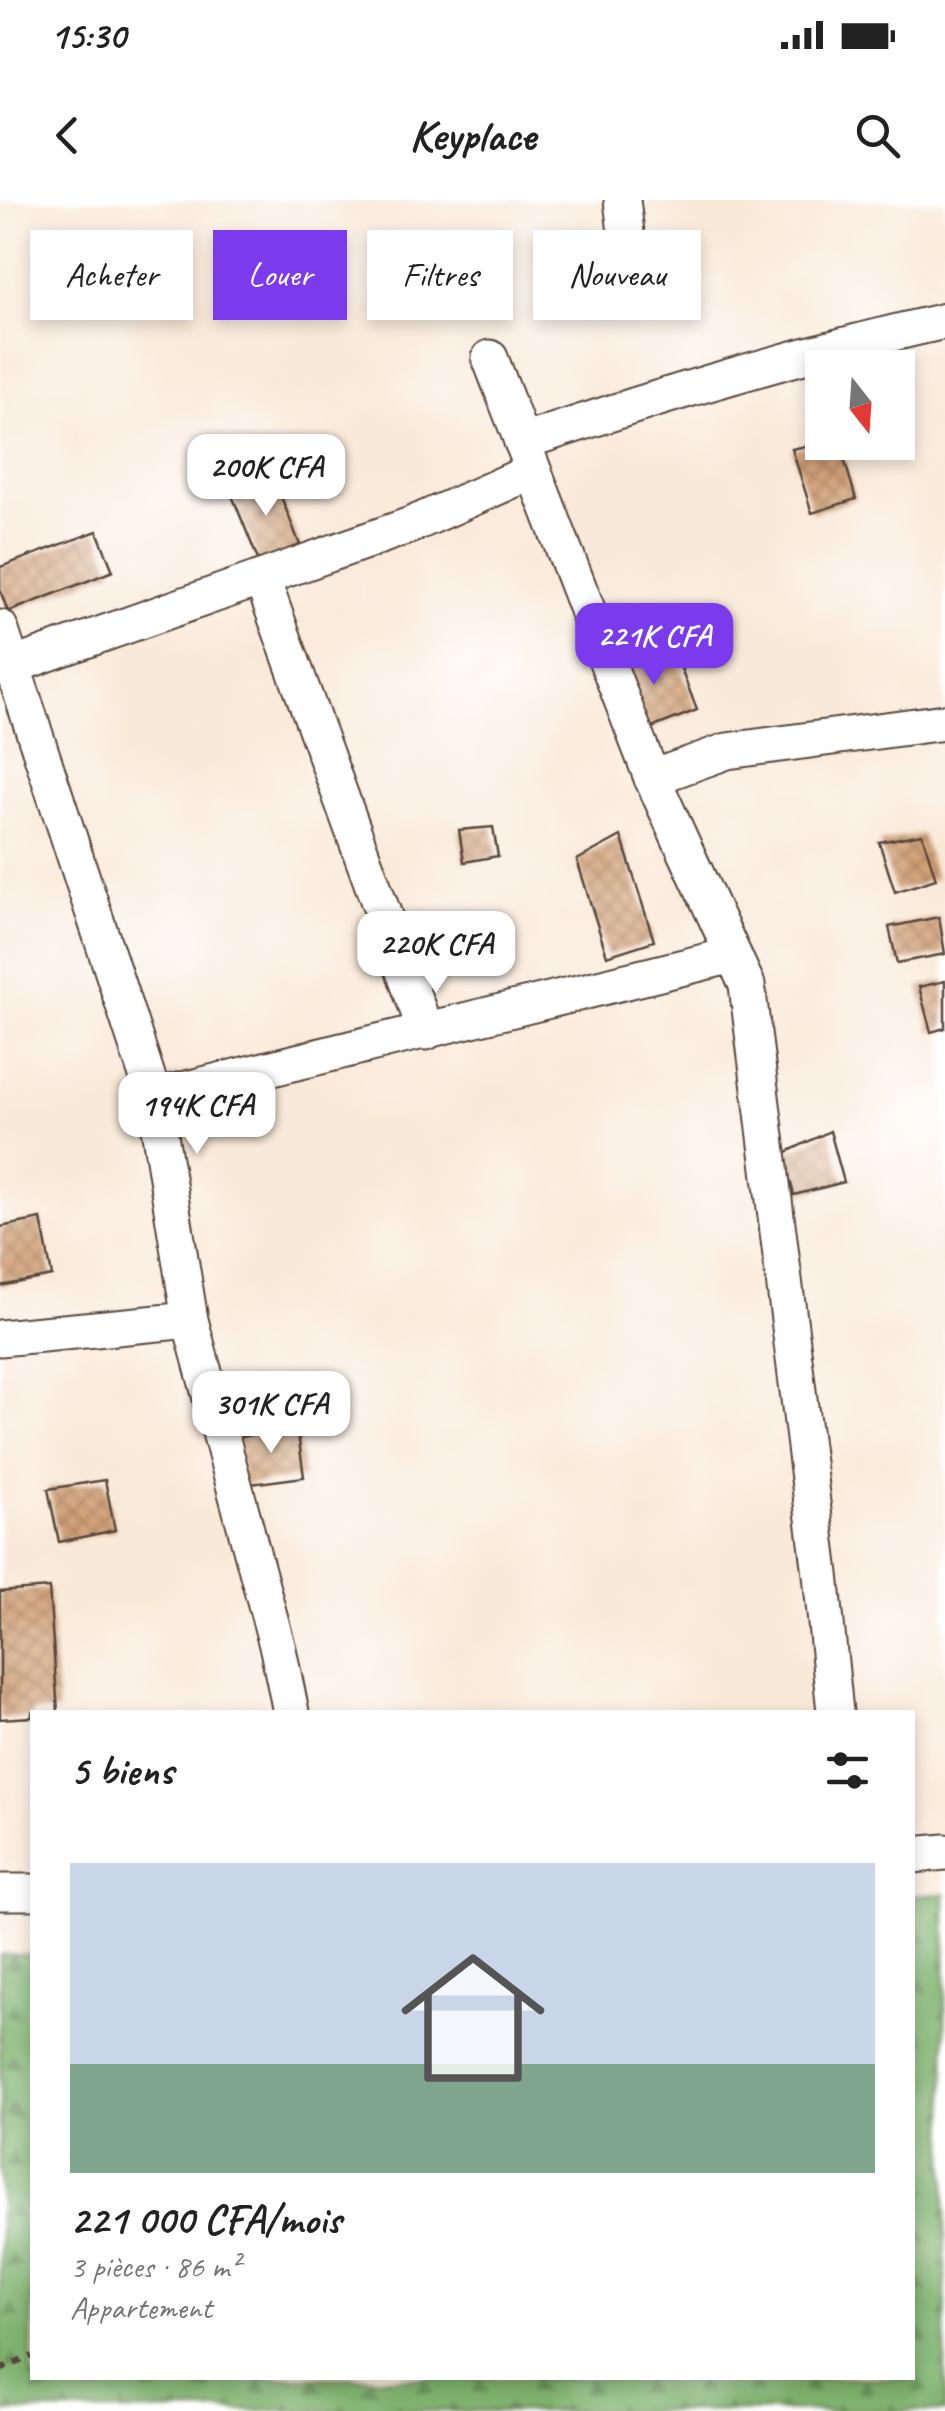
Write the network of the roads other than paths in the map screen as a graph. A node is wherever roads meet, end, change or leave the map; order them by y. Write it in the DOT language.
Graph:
graph roads {
  1 [pos="622,200"];
  2 [pos="626,230"];
  3 [pos="945,321"];
  4 [pos="490,358"];
  5 [pos="527,456"];
  6 [pos="262,580"];
  7 [pos="0,628"];
  8 [pos="12,666"];
  9 [pos="945,722"];
  10 [pos="652,778"];
  11 [pos="733,955"];
  12 [pos="426,1032"];
  13 [pos="154,1097"];
  14 [pos="190,1320"];
  15 [pos="0,1338"];
  16 [pos="291,1710"];
  17 [pos="835,1710"];
  18 [pos="945,1852"];
  19 [pos="915,1855"];
  20 [pos="0,1892"];
  21 [pos="30,1892"];
  1 -- 2 [label="street"];
  3 -- 5 [label="street"];
  4 -- 5 [label="street"];
  5 -- 6 [label="street"];
  5 -- 10 [label="street"];
  6 -- 8 [label="street"];
  6 -- 12 [label="street"];
  7 -- 8 [label="street"];
  8 -- 13 [label="street"];
  9 -- 10 [label="street"];
  10 -- 11 [label="street"];
  11 -- 12 [label="street"];
  11 -- 17 [label="street"];
  12 -- 13 [label="street"];
  13 -- 14 [label="street"];
  14 -- 15 [label="street"];
  14 -- 16 [label="street"];
  18 -- 19 [label="street"];
  20 -- 21 [label="street"];
}
